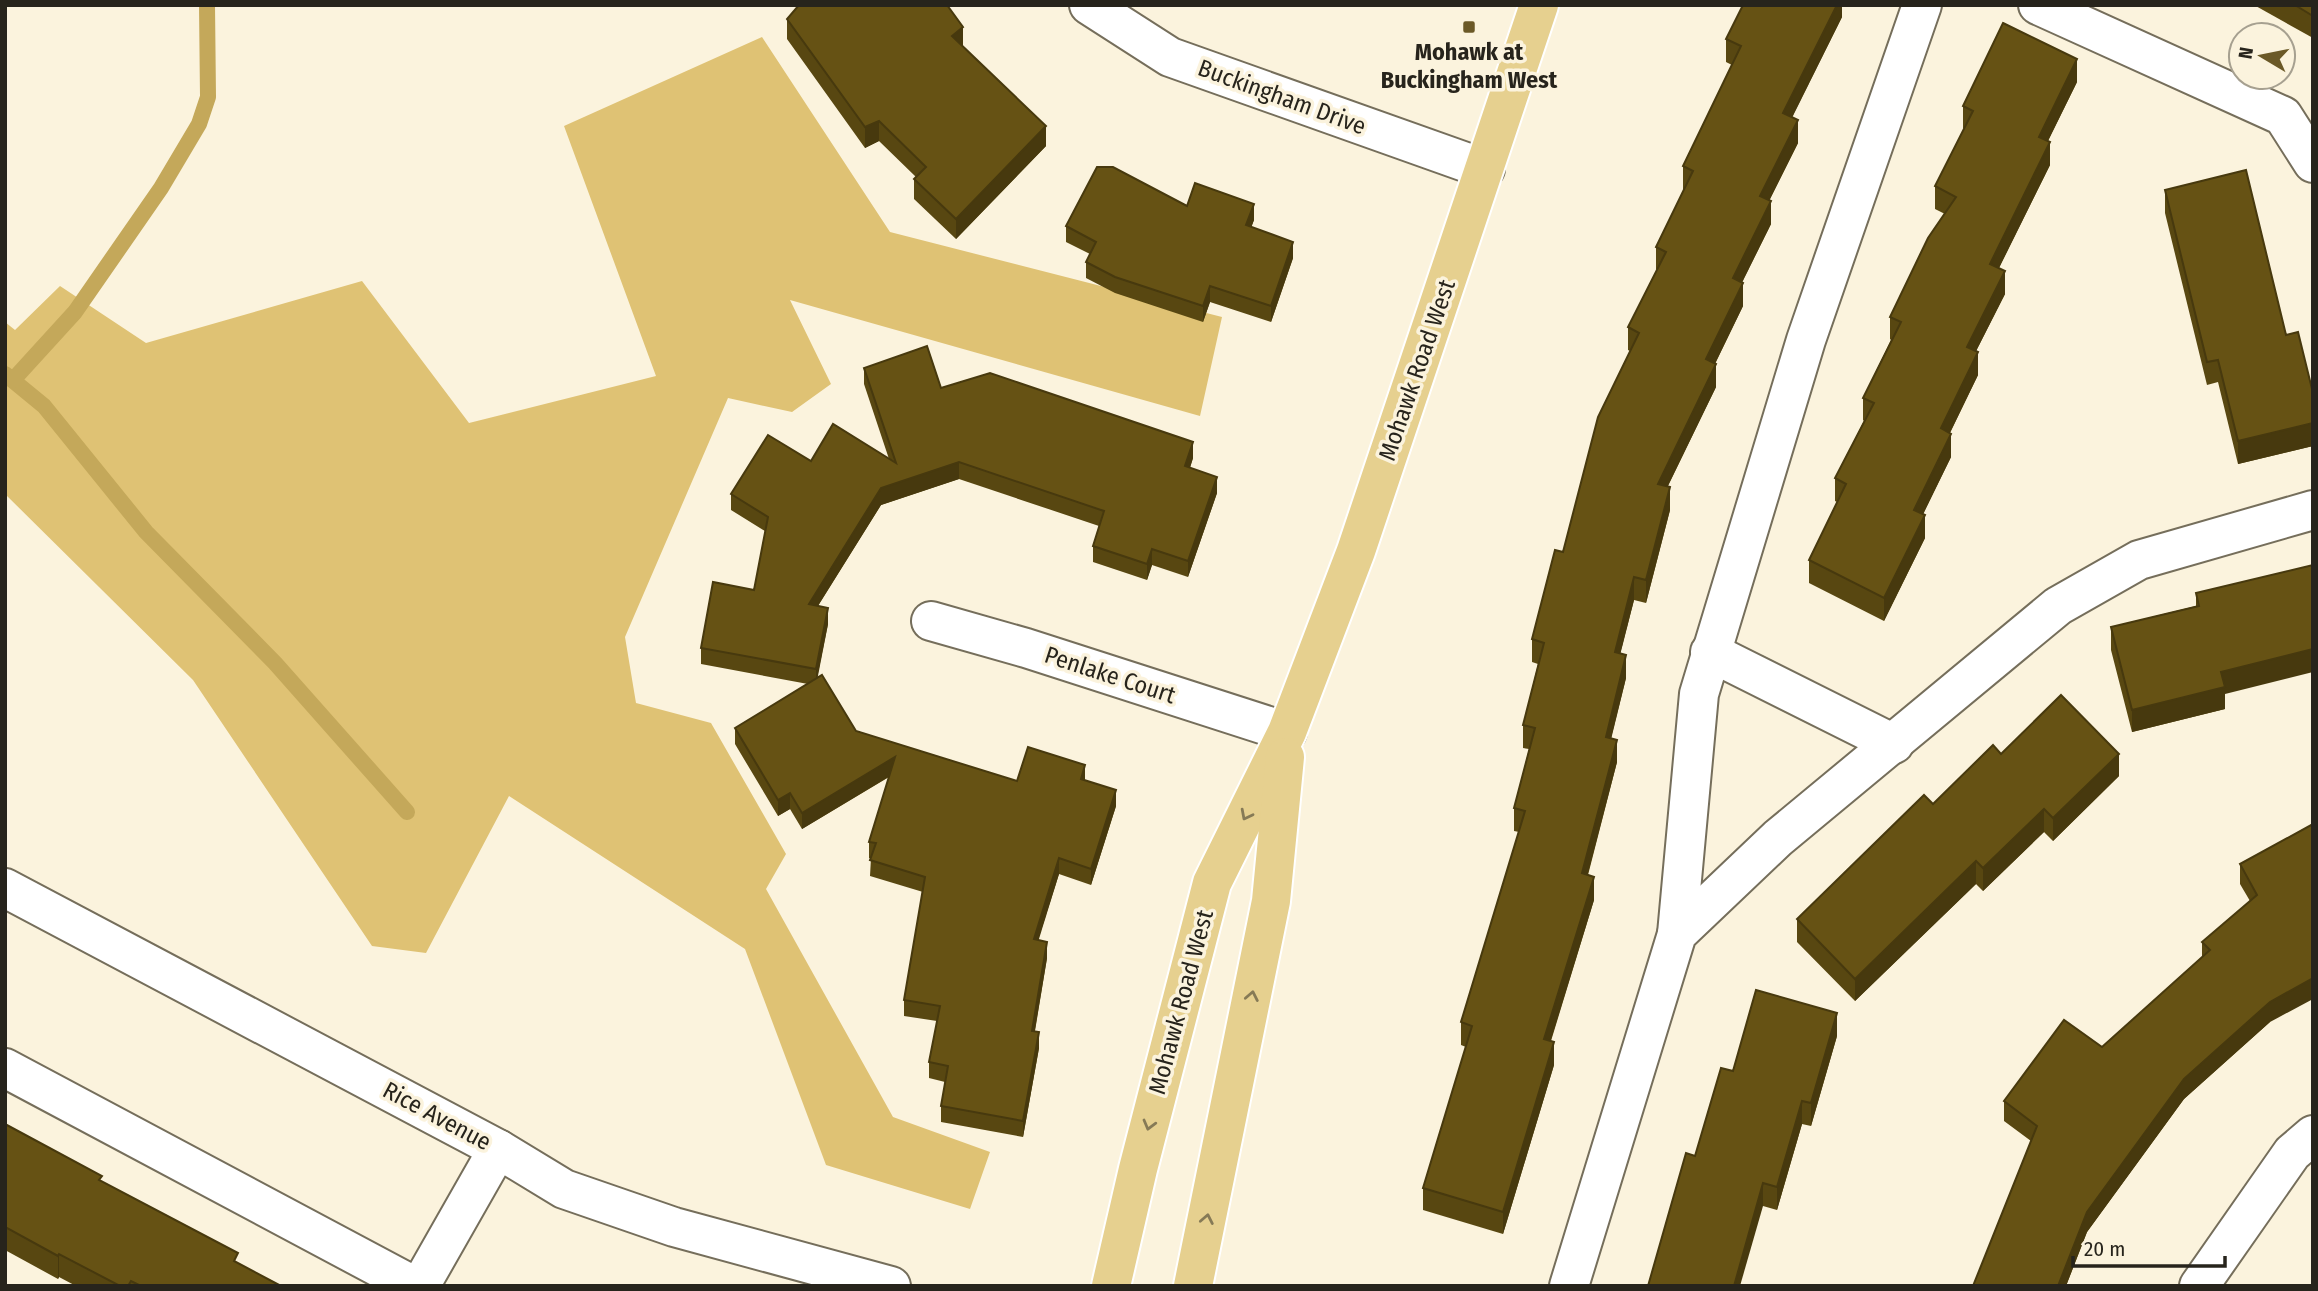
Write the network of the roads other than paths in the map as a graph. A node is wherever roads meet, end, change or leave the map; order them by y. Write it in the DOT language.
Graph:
graph roads {
  1 [pos="1089,5"];
  2 [pos="1539,5"];
  3 [pos="1922,5"];
  4 [pos="2038,5"];
  5 [pos="2313,163"];
  6 [pos="1485,169"];
  7 [pos="2313,510"];
  8 [pos="931,621"];
  9 [pos="1710,652"];
  10 [pos="1287,732"];
  11 [pos="1894,744"];
  12 [pos="5,888"];
  13 [pos="1677,934"];
  14 [pos="5,1068"];
  15 [pos="2313,1135"];
  16 [pos="498,1149"];
  17 [pos="414,1286"];
  18 [pos="420,1286"];
  19 [pos="891,1286"];
  20 [pos="1111,1286"];
  21 [pos="1193,1286"];
  22 [pos="1569,1286"];
  23 [pos="2199,1286"];
  1 -- 6 [label="street, Buckingham Drive"];
  2 -- 6 [label="main road, Mohawk Road West"];
  3 -- 9 [label="street"];
  4 -- 5 [label="street"];
  6 -- 10 [label="main road, Mohawk Road West"];
  7 -- 11 [label="street"];
  8 -- 10 [label="street, Penlake Court"];
  9 -- 11 [label="street"];
  9 -- 13 [label="street"];
  10 -- 20 [label="main road, Mohawk Road West, one-way"];
  21 -- 10 [label="main road, Mohawk Road West, one-way"];
  11 -- 13 [label="street"];
  12 -- 16 [label="street, Rice Avenue"];
  13 -- 22 [label="street"];
  14 -- 17 [label="street"];
  15 -- 23 [label="street"];
  16 -- 18 [label="street"];
  16 -- 19 [label="street, Rice Avenue"];
}
